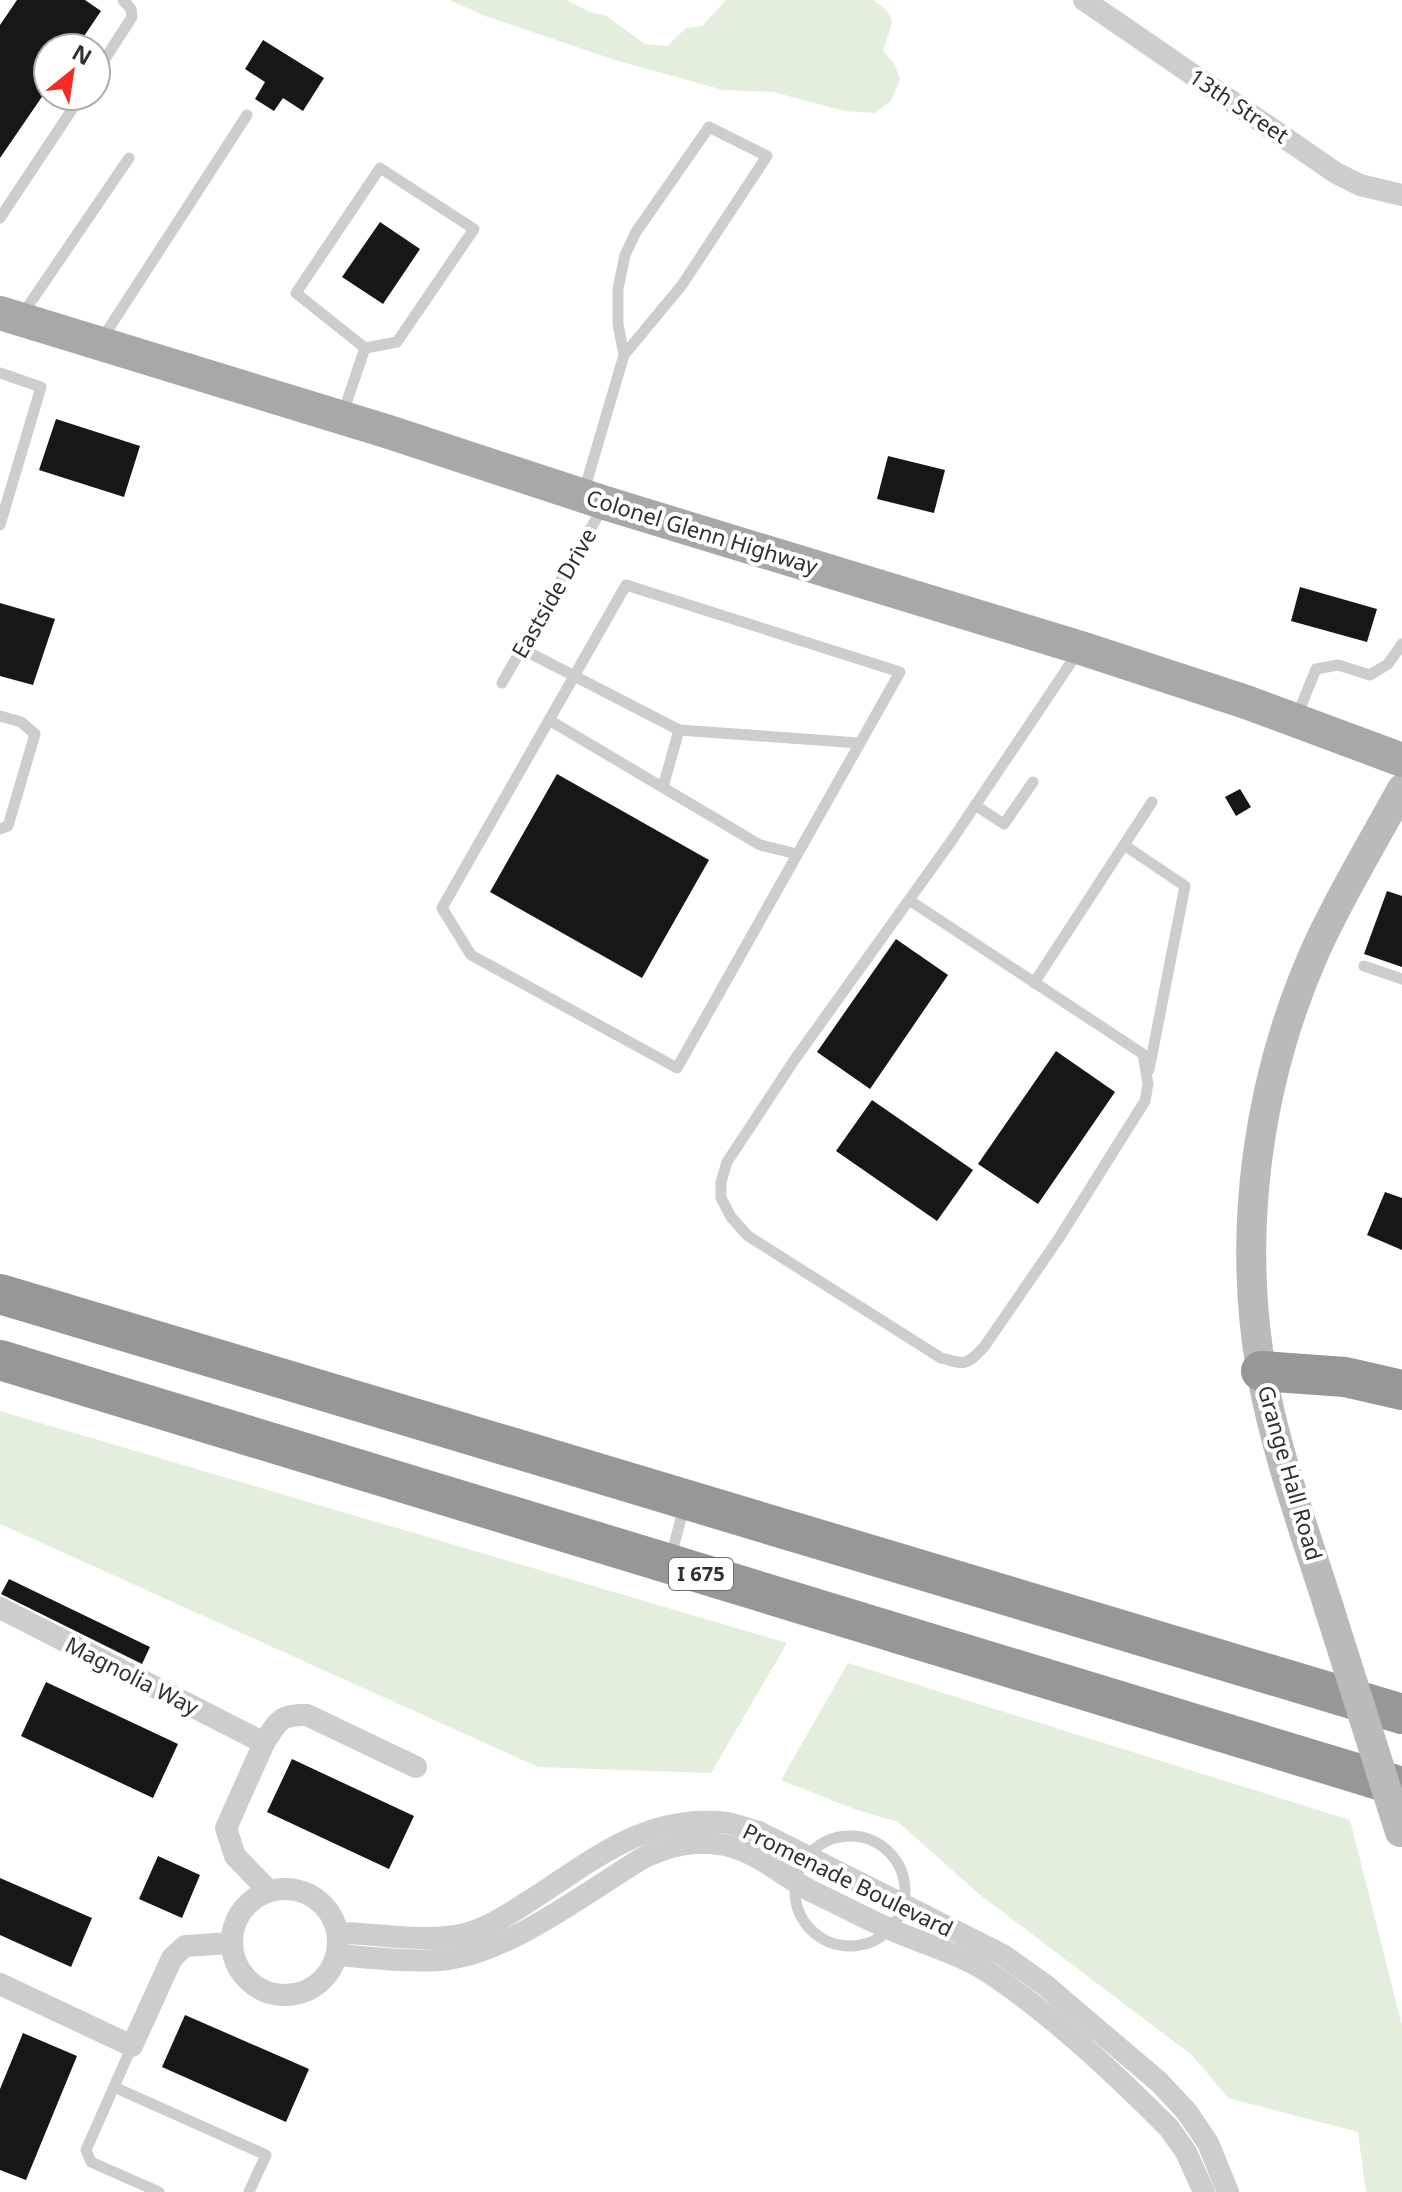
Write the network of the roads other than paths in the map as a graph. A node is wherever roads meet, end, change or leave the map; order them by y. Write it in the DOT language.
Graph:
graph roads {
  1 [pos="123,0"];
  2 [pos="1084,0"];
  3 [pos="112,48"];
  4 [pos="70,112"];
  5 [pos="247,115"];
  6 [pos="129,158"];
  7 [pos="1402,195"];
  8 [pos="0,218"];
  9 [pos="10,316"];
  10 [pos="99,343"];
  11 [pos="365,348"];
  12 [pos="624,355"];
  13 [pos="0,373"];
  14 [pos="342,418"];
  15 [pos="594,499"];
  16 [pos="0,525"];
  17 [pos="1402,644"];
  18 [pos="1081,648"];
  19 [pos="522,649"];
  20 [pos="574,677"];
  21 [pos="502,683"];
  22 [pos="0,716"];
  23 [pos="549,720"];
  24 [pos="1296,720"];
  25 [pos="679,730"];
  26 [pos="859,743"];
  27 [pos="1402,760"];
  28 [pos="1033,782"];
  29 [pos="663,787"];
  30 [pos="1402,789"];
  31 [pos="1152,802"];
  32 [pos="975,805"];
  33 [pos="0,829"];
  34 [pos="1124,845"];
  35 [pos="797,854"];
  36 [pos="909,900"];
  37 [pos="1364,966"];
  38 [pos="1402,979"];
  39 [pos="1034,983"];
  40 [pos="1147,1079"];
  41 [pos="0,1294"];
  42 [pos="0,1360"];
  43 [pos="1261,1371"];
  44 [pos="1402,1390"];
  45 [pos="687,1499"];
  46 [pos="669,1565"];
  47 [pos="0,1608"];
  48 [pos="1402,1714"];
  49 [pos="264,1743"];
  50 [pos="416,1767"];
  51 [pos="1402,1787"];
  52 [pos="1401,1836"];
  53 [pos="807,1855"];
  54 [pos="794,1882"];
  55 [pos="269,1891"];
  56 [pos="904,1906"];
  57 [pos="890,1929"];
  58 [pos="232,1943"];
  59 [pos="338,1944"];
  60 [pos="0,1984"];
  61 [pos="132,2046"];
  62 [pos="114,2087"];
  63 [pos="1225,2184"];
  64 [pos="1202,2188"];
  65 [pos="159,2192"];
  66 [pos="249,2192"];
  1 -- 3 [label="lane"];
  2 -- 7 [label="street, 13th Street"];
  4 -- 8 [label="lane"];
  5 -- 10 [label="lane"];
  6 -- 9 [label="lane"];
  9 -- 10 [label="main road, Colonel Glenn Highway"];
  10 -- 14 [label="main road, Colonel Glenn Highway"];
  11 -- 11 [label="lane"];
  11 -- 14 [label="lane"];
  12 -- 12 [label="lane"];
  12 -- 15 [label="lane, Eastside Drive"];
  13 -- 16 [label="lane"];
  14 -- 15 [label="main road, Colonel Glenn Highway"];
  15 -- 18 [label="main road, Colonel Glenn Highway"];
  15 -- 19 [label="lane, Eastside Drive"];
  17 -- 24 [label="lane"];
  18 -- 24 [label="main road, Colonel Glenn Highway"];
  18 -- 32 [label="lane"];
  19 -- 20 [label="lane"];
  19 -- 21 [label="lane, Eastside Drive"];
  20 -- 23 [label="lane"];
  20 -- 25 [label="lane"];
  20 -- 26 [label="lane"];
  22 -- 33 [label="lane"];
  23 -- 29 [label="lane"];
  23 -- 35 [label="lane"];
  24 -- 27 [label="main road, Colonel Glenn Highway"];
  25 -- 26 [label="lane"];
  25 -- 29 [label="lane"];
  26 -- 35 [label="lane"];
  28 -- 32 [label="lane"];
  29 -- 35 [label="lane"];
  30 -- 43 [label="main road, Grange Hall Road"];
  31 -- 34 [label="lane"];
  32 -- 36 [label="lane"];
  34 -- 39 [label="lane"];
  34 -- 40 [label="lane"];
  36 -- 39 [label="lane"];
  36 -- 40 [label="lane"];
  37 -- 38 [label="lane"];
  39 -- 40 [label="lane"];
  41 -- 45 [label="highway"];
  42 -- 46 [label="highway, I 675"];
  43 -- 44 [label="highway"];
  43 -- 52 [label="main road, Grange Hall Road, bridge"];
  45 -- 46 [label="lane"];
  45 -- 48 [label="highway"];
  46 -- 51 [label="highway, I 675"];
  47 -- 49 [label="street, Magnolia Way"];
  49 -- 50 [label="street"];
  49 -- 55 [label="street"];
  53 -- 54 [label="lane"];
  53 -- 56 [label="street, Promenade Boulevard"];
  53 -- 56 [label="lane"];
  53 -- 59 [label="street, Promenade Boulevard"];
  54 -- 57 [label="street, Promenade Boulevard"];
  54 -- 57 [label="lane"];
  54 -- 59 [label="street, Promenade Boulevard"];
  55 -- 58 [label="street"];
  55 -- 59 [label="street"];
  56 -- 57 [label="lane"];
  56 -- 63 [label="street, Promenade Boulevard"];
  57 -- 64 [label="street, Promenade Boulevard"];
  58 -- 59 [label="street"];
  58 -- 61 [label="street"];
  60 -- 61 [label="street"];
  61 -- 62 [label="lane"];
  62 -- 65 [label="lane"];
  62 -- 66 [label="lane"];
  63 -- 64 [label="lane"];
}
